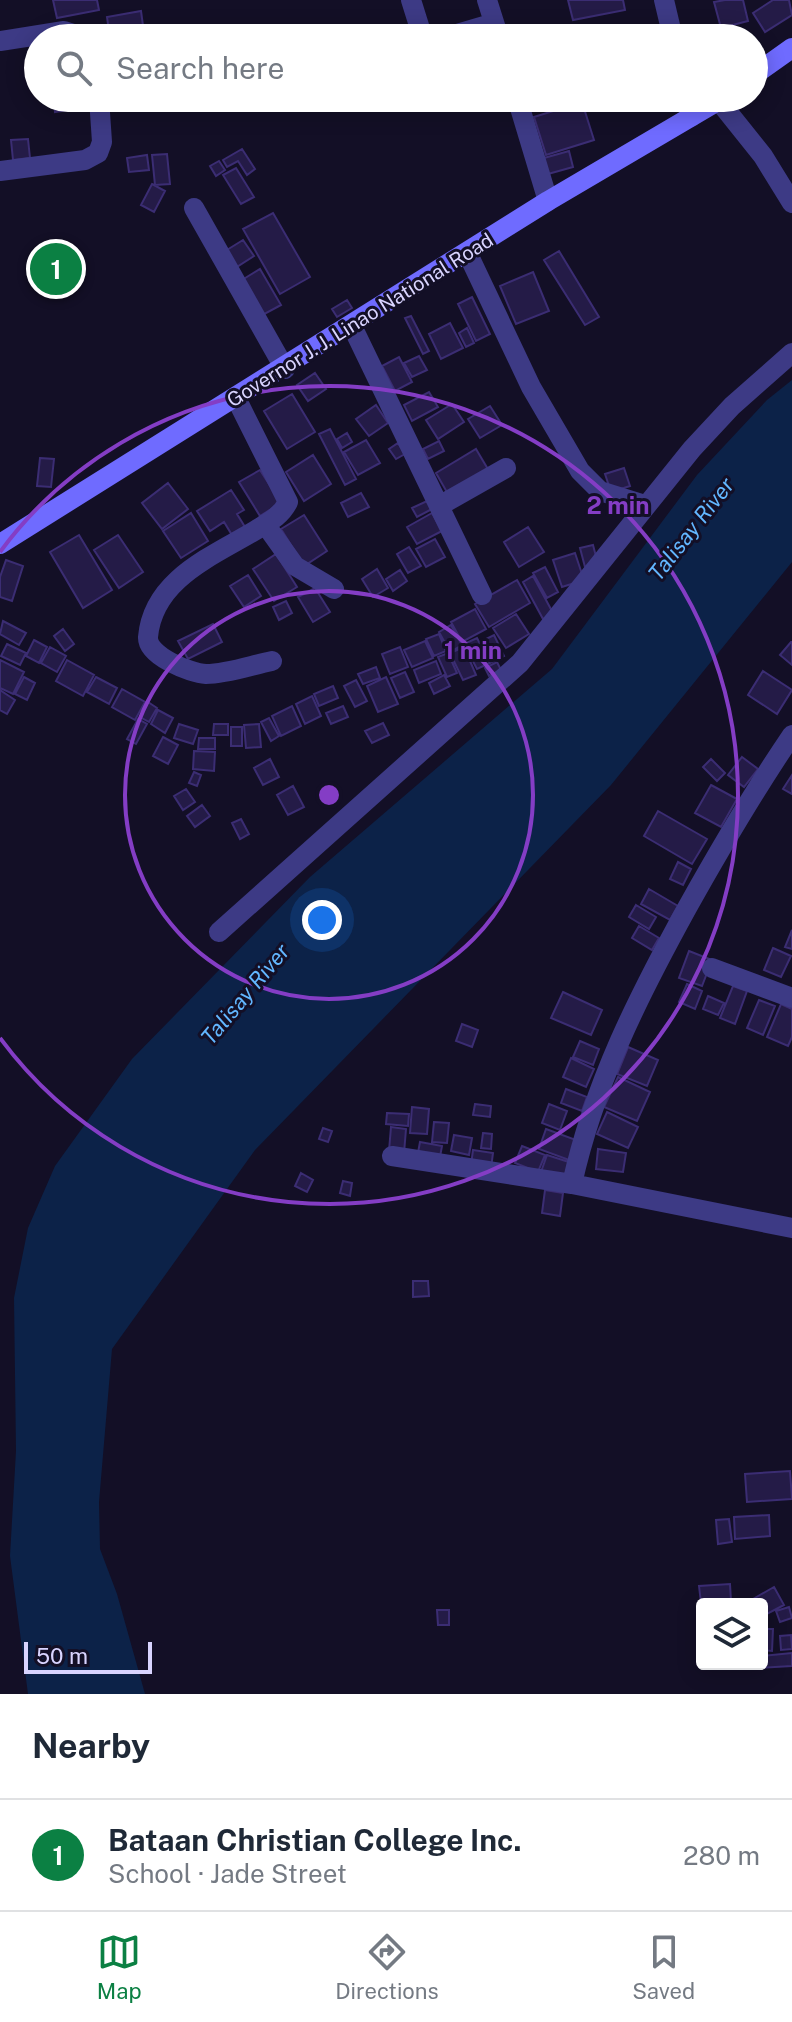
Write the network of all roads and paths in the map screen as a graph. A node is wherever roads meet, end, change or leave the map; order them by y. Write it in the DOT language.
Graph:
graph roads {
  1 [pos="411,0"];
  2 [pos="487,0"];
  3 [pos="664,0"];
  4 [pos="418,24"];
  5 [pos="494,24"];
  6 [pos="670,24"];
  7 [pos="24,37"];
  8 [pos="0,41"];
  9 [pos="792,48"];
  10 [pos="768,65"];
  11 [pos="100,112"];
  12 [pos="521,112"];
  13 [pos="683,112"];
  14 [pos="728,112"];
  15 [pos="0,171"];
  16 [pos="548,201"];
  17 [pos="792,203"];
  18 [pos="194,208"];
  19 [pos="467,252"];
  20 [pos="352,326"];
  21 [pos="792,353"];
  22 [pos="285,369"];
  23 [pos="236,398"];
  24 [pos="506,468"];
  25 [pos="645,505"];
  26 [pos="439,506"];
  27 [pos="265,524"];
  28 [pos="0,544"];
  29 [pos="334,589"];
  30 [pos="482,595"];
  31 [pos="272,661"];
  32 [pos="792,735"];
  33 [pos="219,932"];
  34 [pos="712,968"];
  35 [pos="792,998"];
  36 [pos="392,1156"];
  37 [pos="572,1184"];
  38 [pos="792,1228"];
  1 -- 4 [label="street"];
  2 -- 5 [label="street"];
  3 -- 6 [label="street"];
  7 -- 8 [label="street"];
  9 -- 10 [label="main road"];
  11 -- 15 [label="street"];
  12 -- 16 [label="street"];
  13 -- 16 [label="main road, Governor J. J. Linao National Road"];
  14 -- 17 [label="street"];
  16 -- 19 [label="main road, Governor J. J. Linao National Road"];
  18 -- 22 [label="street"];
  19 -- 20 [label="main road, Governor J. J. Linao National Road"];
  19 -- 25 [label="street"];
  20 -- 22 [label="main road, Governor J. J. Linao National Road"];
  20 -- 26 [label="street"];
  21 -- 25 [label="street"];
  22 -- 23 [label="main road, Governor J. J. Linao National Road"];
  23 -- 27 [label="street"];
  23 -- 28 [label="main road, Governor J. J. Linao National Road"];
  24 -- 26 [label="street"];
  25 -- 33 [label="street"];
  26 -- 30 [label="street"];
  27 -- 29 [label="street"];
  27 -- 31 [label="street"];
  32 -- 37 [label="street"];
  34 -- 35 [label="street"];
  36 -- 37 [label="street"];
  37 -- 38 [label="street"];
}
